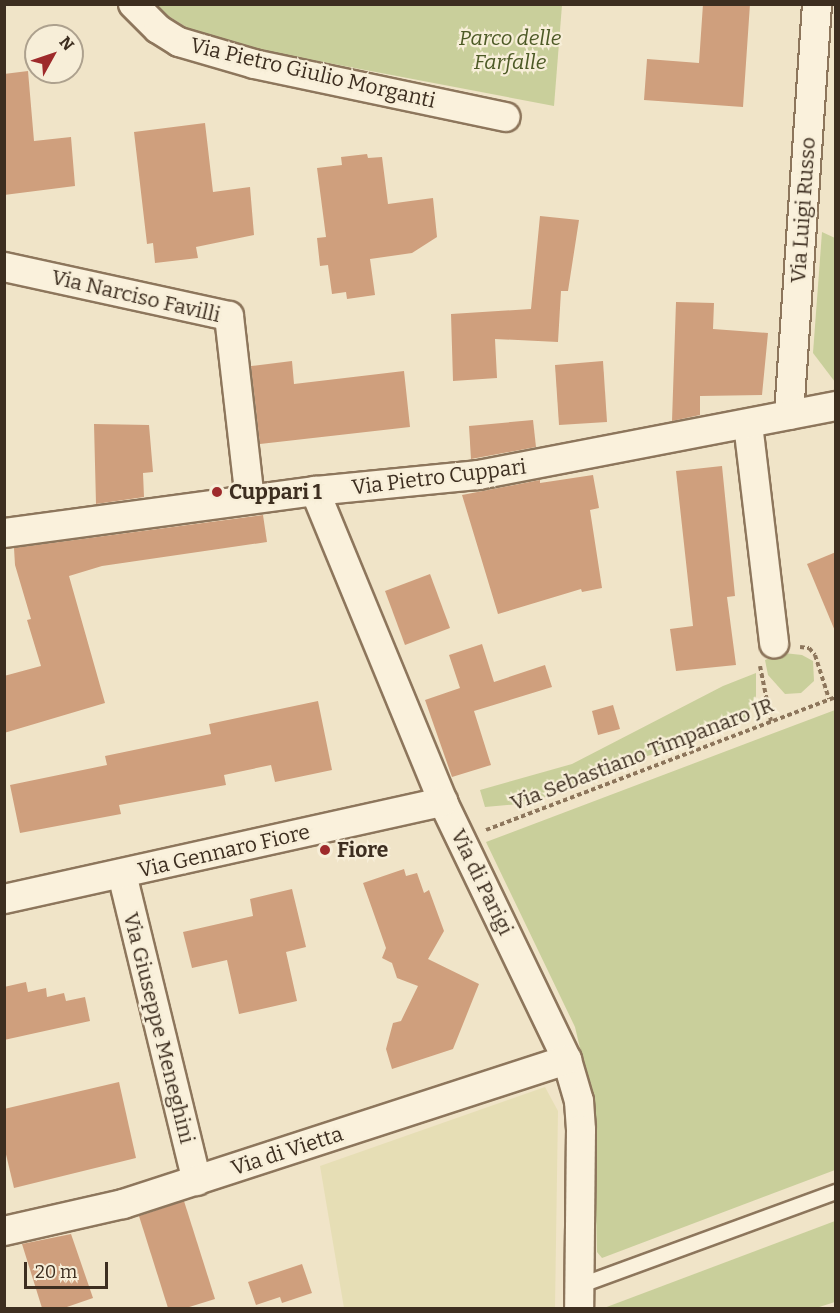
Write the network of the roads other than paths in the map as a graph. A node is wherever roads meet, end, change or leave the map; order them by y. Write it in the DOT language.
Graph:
graph roads {
  1 [pos="133,4"];
  2 [pos="817,4"];
  3 [pos="505,117"];
  4 [pos="4,267"];
  5 [pos="836,406"];
  6 [pos="789,415"];
  7 [pos="748,424"];
  8 [pos="315,491"];
  9 [pos="249,499"];
  10 [pos="4,533"];
  11 [pos="774,643"];
  12 [pos="443,802"];
  13 [pos="122,874"];
  14 [pos="4,899"];
  15 [pos="567,1060"];
  16 [pos="197,1181"];
  17 [pos="836,1192"];
  18 [pos="4,1231"];
  19 [pos="579,1297"];
  1 -- 3 [label="street, Via Pietro Giulio Morganti"];
  2 -- 6 [label="street, Via Luigi Russo"];
  4 -- 9 [label="street, Via Narciso Favilli"];
  5 -- 6 [label="street, Via Pietro Cuppari"];
  6 -- 7 [label="street, Via Pietro Cuppari"];
  7 -- 8 [label="street, Via Pietro Cuppari"];
  7 -- 11 [label="street"];
  8 -- 9 [label="street, Via Pietro Cuppari"];
  8 -- 12 [label="street, Via di Parigi"];
  9 -- 10 [label="street, Via Pietro Cuppari"];
  12 -- 13 [label="street, Via Gennaro Fiore"];
  12 -- 15 [label="street, Via di Parigi"];
  13 -- 14 [label="street, Via Gennaro Fiore"];
  13 -- 16 [label="street, Via Giuseppe Meneghini"];
  15 -- 16 [label="street, Via di Vietta"];
  15 -- 19 [label="street, Via di Parigi"];
  16 -- 18 [label="street, Via di Vietta"];
  17 -- 19 [label="lane, Via di Parigi"];
}
